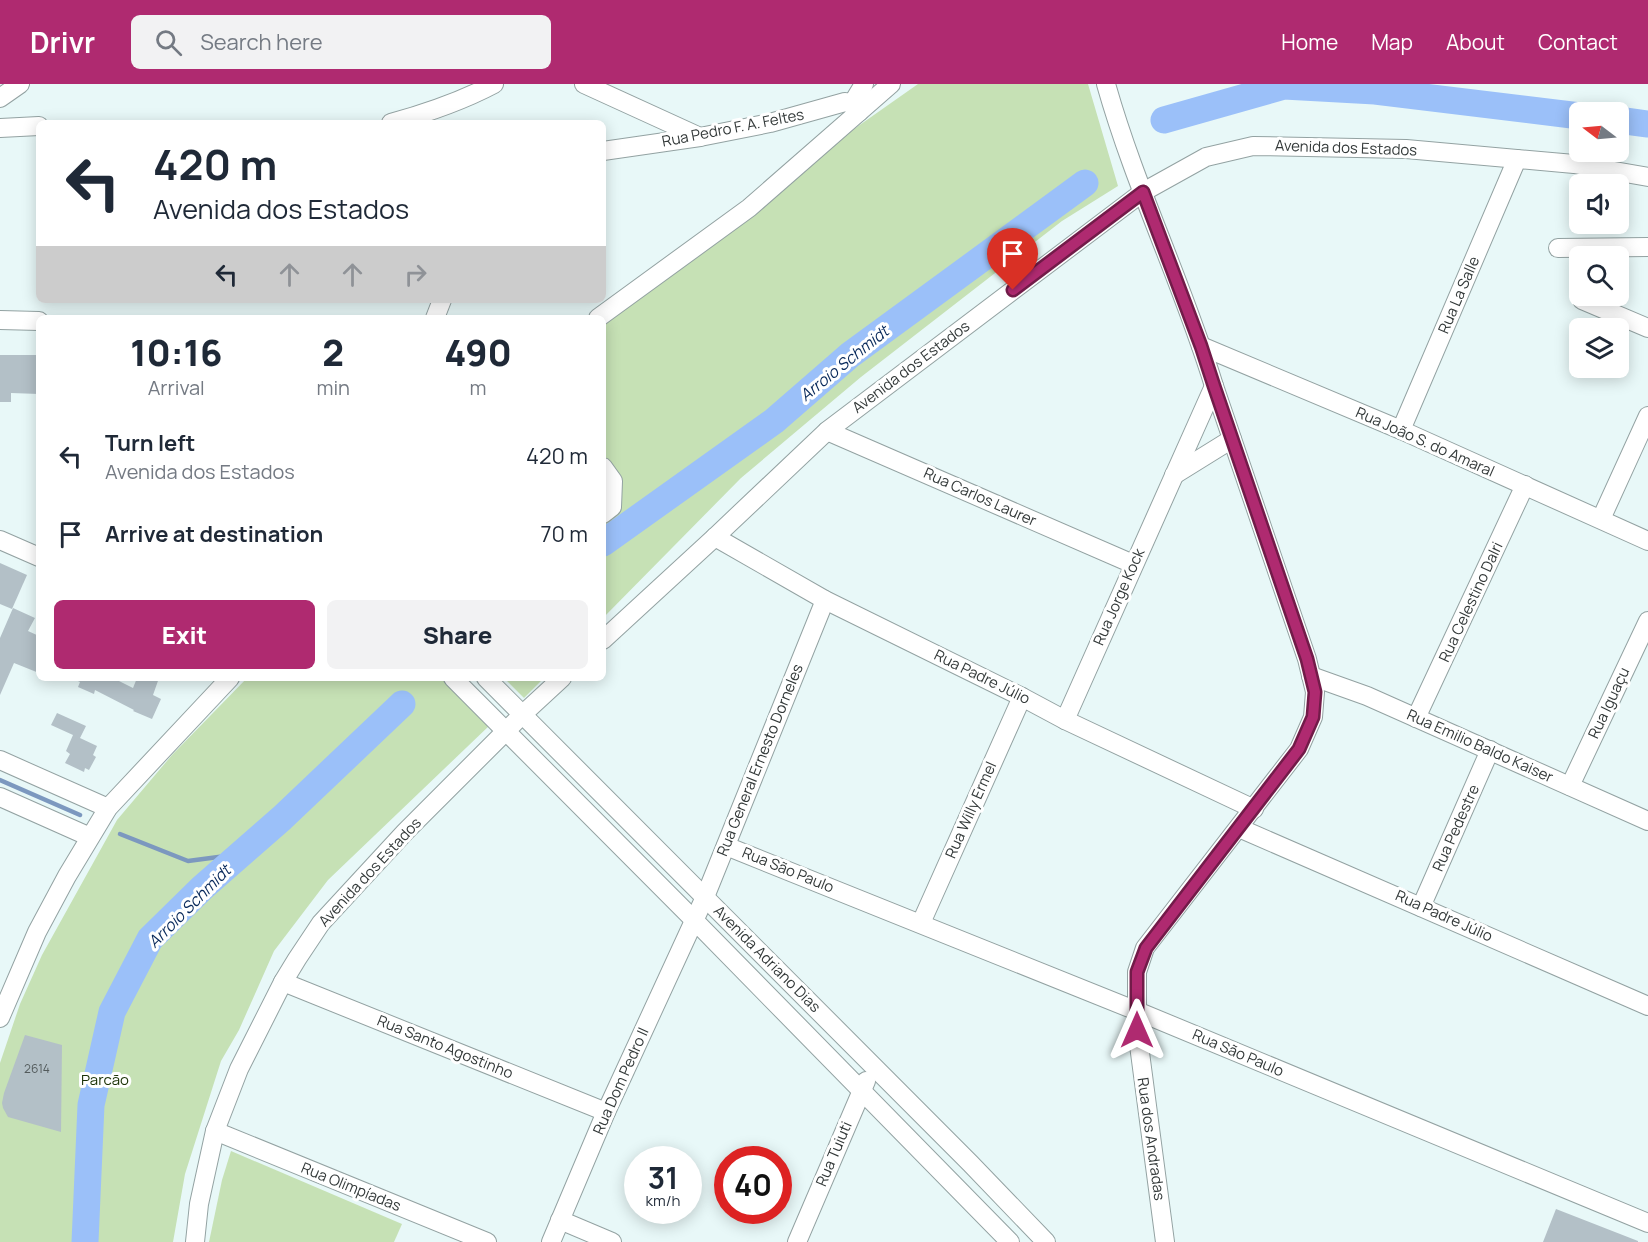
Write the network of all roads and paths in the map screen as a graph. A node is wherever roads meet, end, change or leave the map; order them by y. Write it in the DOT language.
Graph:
graph roads {
  1 [pos="20,84"];
  2 [pos="494,84"];
  3 [pos="584,84"];
  4 [pos="864,84"];
  5 [pos="891,84"];
  6 [pos="1106,84"];
  7 [pos="0,98"];
  8 [pos="856,108"];
  9 [pos="401,120"];
  10 [pos="36,126"];
  11 [pos="0,128"];
  12 [pos="700,137"];
  13 [pos="606,151"];
  14 [pos="1517,159"];
  15 [pos="1648,177"];
  16 [pos="1143,192"];
  17 [pos="1558,248"];
  18 [pos="1648,248"];
  19 [pos="1596,306"];
  20 [pos="602,315"];
  21 [pos="0,320"];
  22 [pos="36,321"];
  23 [pos="1648,328"];
  24 [pos="1201,346"];
  25 [pos="1214,386"];
  26 [pos="1648,416"];
  27 [pos="1401,430"];
  28 [pos="827,431"];
  29 [pos="1232,439"];
  30 [pos="606,471"];
  31 [pos="1174,475"];
  32 [pos="1525,485"];
  33 [pos="606,512"];
  34 [pos="1601,519"];
  35 [pos="716,537"];
  36 [pos="0,540"];
  37 [pos="1648,541"];
  38 [pos="36,556"];
  39 [pos="1133,564"];
  40 [pos="825,600"];
  41 [pos="1648,621"];
  42 [pos="606,637"];
  43 [pos="1311,676"];
  44 [pos="227,681"];
  45 [pos="456,681"];
  46 [pos="489,681"];
  47 [pos="559,681"];
  48 [pos="1022,697"];
  49 [pos="523,714"];
  50 [pos="1416,718"];
  51 [pos="1065,720"];
  52 [pos="506,732"];
  53 [pos="1490,750"];
  54 [pos="0,760"];
  55 [pos="1570,786"];
  56 [pos="0,797"];
  57 [pos="108,808"];
  58 [pos="1254,809"];
  59 [pos="1648,821"];
  60 [pos="1239,828"];
  61 [pos="90,837"];
  62 [pos="726,846"];
  63 [pos="705,897"];
  64 [pos="1421,907"];
  65 [pos="694,921"];
  66 [pos="921,923"];
  67 [pos="283,982"];
  68 [pos="1648,1006"];
  69 [pos="1137,1011"];
  70 [pos="0,1018"];
  71 [pos="873,1066"];
  72 [pos="861,1091"];
  73 [pos="606,1112"];
  74 [pos="215,1131"];
  75 [pos="560,1220"];
  76 [pos="1648,1223"];
  77 [pos="195,1242"];
  78 [pos="487,1242"];
  79 [pos="550,1242"];
  80 [pos="612,1242"];
  81 [pos="797,1242"];
  82 [pos="1010,1242"];
  83 [pos="1046,1242"];
  84 [pos="1165,1242"];
  1 -- 7 [label="street"];
  2 -- 9 [label="street"];
  3 -- 12 [label="street"];
  4 -- 8 [label="street"];
  5 -- 8 [label="street"];
  6 -- 16 [label="street, Rua dos Andradas"];
  8 -- 12 [label="street, Rua Pedro F. A. Feltes"];
  8 -- 20 [label="street"];
  10 -- 11 [label="street"];
  12 -- 13 [label="street, Rua Pedro F. A. Feltes"];
  14 -- 15 [label="street, Avenida dos Estados"];
  14 -- 16 [label="street, Avenida dos Estados"];
  14 -- 27 [label="street, Rua La Salle"];
  16 -- 24 [label="street, Rua dos Andradas"];
  16 -- 28 [label="street, Avenida dos Estados"];
  17 -- 18 [label="street"];
  19 -- 23 [label="street"];
  21 -- 22 [label="street"];
  24 -- 25 [label="street, Rua dos Andradas"];
  24 -- 27 [label="street, Rua João S. do Amaral"];
  25 -- 29 [label="street, Rua dos Andradas"];
  25 -- 31 [label="street, Rua Jorge Kock"];
  26 -- 34 [label="street"];
  27 -- 32 [label="street, Rua João S. do Amaral"];
  28 -- 35 [label="street, Avenida dos Estados"];
  28 -- 39 [label="street, Rua Carlos Laurer"];
  29 -- 31 [label="street"];
  29 -- 43 [label="street, Rua dos Andradas"];
  30 -- 33 [label="street"];
  31 -- 39 [label="street, Rua Jorge Kock"];
  32 -- 34 [label="street, Rua João S. do Amaral"];
  32 -- 50 [label="street, Rua Celestino Dalri"];
  34 -- 37 [label="street, Rua João S. do Amaral"];
  35 -- 40 [label="street, Rua Padre Júlio"];
  35 -- 42 [label="street, Avenida dos Estados"];
  36 -- 38 [label="street"];
  39 -- 51 [label="street, Rua Jorge Kock"];
  40 -- 48 [label="street, Rua Padre Júlio"];
  40 -- 62 [label="street, Rua General Ernesto Dorneles"];
  41 -- 55 [label="street, Rua Iguaçu"];
  43 -- 50 [label="street, Rua Emilio Baldo Kaiser"];
  43 -- 58 [label="street, Rua dos Andradas"];
  44 -- 57 [label="street"];
  45 -- 52 [label="street, Avenida Adriano Dias"];
  46 -- 49 [label="street, Avenida Adriano Dias"];
  47 -- 49 [label="street, Avenida dos Estados"];
  48 -- 51 [label="street, Rua Padre Júlio"];
  48 -- 66 [label="street, Rua Willy Ermel"];
  49 -- 52 [label="street, Avenida dos Estados"];
  49 -- 63 [label="street, Avenida Adriano Dias"];
  50 -- 53 [label="street, Rua Emilio Baldo Kaiser"];
  51 -- 58 [label="street, Rua Padre Júlio"];
  52 -- 65 [label="street, Avenida Adriano Dias"];
  52 -- 67 [label="street, Avenida dos Estados"];
  53 -- 55 [label="street, Rua Emilio Baldo Kaiser"];
  53 -- 64 [label="street, Rua Pedestre"];
  54 -- 57 [label="street"];
  55 -- 59 [label="street, Rua Emilio Baldo Kaiser"];
  56 -- 61 [label="street"];
  57 -- 61 [label="street"];
  58 -- 60 [label="street, Rua dos Andradas"];
  60 -- 64 [label="street, Rua Padre Júlio"];
  60 -- 69 [label="street, Rua dos Andradas"];
  61 -- 70 [label="street"];
  62 -- 63 [label="street, Rua General Ernesto Dorneles"];
  62 -- 66 [label="street, Rua São Paulo"];
  63 -- 65 [label="street, Rua General Ernesto Dorneles"];
  63 -- 71 [label="street, Avenida Adriano Dias"];
  64 -- 68 [label="street, Rua Padre Júlio"];
  65 -- 72 [label="street, Avenida Adriano Dias"];
  65 -- 73 [label="street, Rua Dom Pedro II"];
  66 -- 69 [label="street, Rua São Paulo"];
  67 -- 73 [label="street, Rua Santo Agostinho"];
  67 -- 74 [label="street, Avenida dos Estados"];
  69 -- 76 [label="street, Rua São Paulo"];
  69 -- 84 [label="street, Rua dos Andradas"];
  71 -- 72 [label="street, Rua Tuiuti"];
  71 -- 83 [label="street, Avenida Adriano Dias"];
  72 -- 81 [label="street, Rua Tuiuti"];
  72 -- 82 [label="street, Avenida Adriano Dias"];
  73 -- 75 [label="street, Rua Dom Pedro II"];
  74 -- 77 [label="street, Avenida dos Estados"];
  74 -- 78 [label="street, Rua Olimpíadas"];
  75 -- 79 [label="street, Rua Dom Pedro II"];
  75 -- 80 [label="street"];
}
